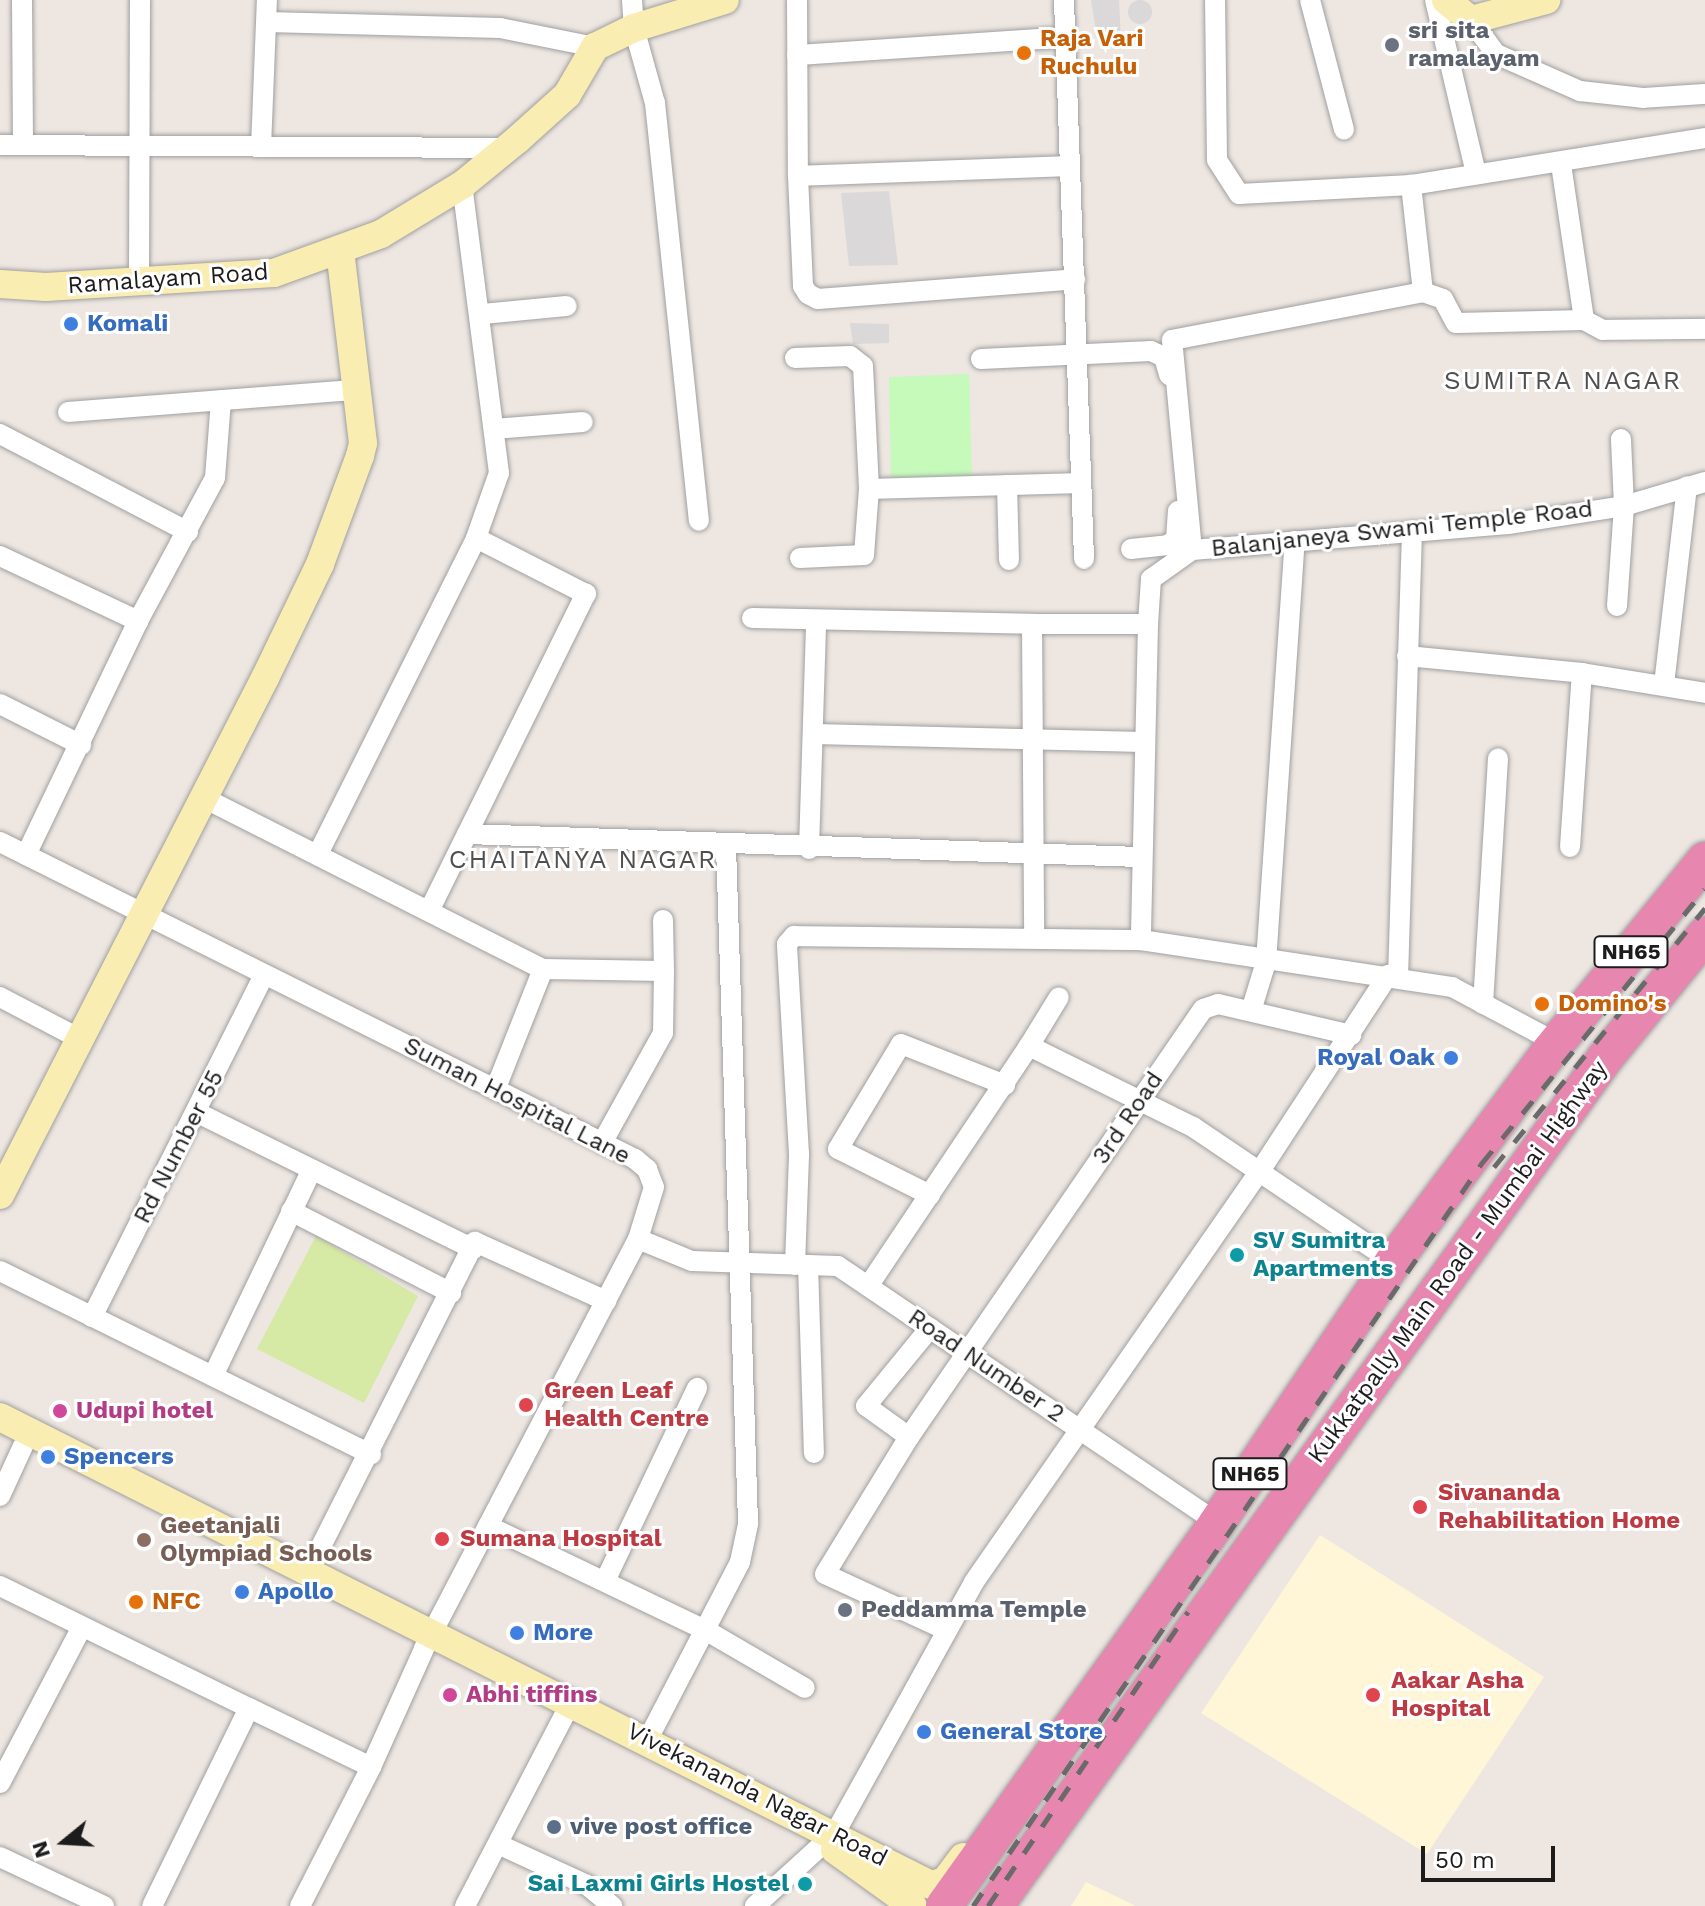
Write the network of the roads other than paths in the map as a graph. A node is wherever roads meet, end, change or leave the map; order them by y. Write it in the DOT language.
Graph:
graph roads {
  1 [pos="22,0"];
  2 [pos="140,0"];
  3 [pos="267,0"];
  4 [pos="725,0"];
  5 [pos="797,0"];
  6 [pos="1064,0"];
  7 [pos="1215,0"];
  8 [pos="1310,0"];
  9 [pos="1435,0"];
  10 [pos="1446,0"];
  11 [pos="1546,0"];
  12 [pos="633,14"];
  13 [pos="1471,20"];
  14 [pos="267,22"];
  15 [pos="1066,37"];
  16 [pos="595,47"];
  17 [pos="797,55"];
  18 [pos="1705,94"];
  19 [pos="1344,130"];
  20 [pos="1705,138"];
  21 [pos="0,145"];
  22 [pos="23,145"];
  23 [pos="139,146"];
  24 [pos="261,147"];
  25 [pos="505,148"];
  26 [pos="1561,164"];
  27 [pos="1068,166"];
  28 [pos="1476,174"];
  29 [pos="798,176"];
  30 [pos="462,185"];
  31 [pos="1411,185"];
  32 [pos="340,249"];
  33 [pos="1075,279"];
  34 [pos="139,281"];
  35 [pos="0,284"];
  36 [pos="1423,292"];
  37 [pos="567,306"];
  38 [pos="482,314"];
  39 [pos="1584,320"];
  40 [pos="1705,329"];
  41 [pos="1076,355"];
  42 [pos="795,358"];
  43 [pos="981,359"];
  44 [pos="356,390"];
  45 [pos="221,400"];
  46 [pos="68,412"];
  47 [pos="583,422"];
  48 [pos="494,429"];
  49 [pos="0,434"];
  50 [pos="1621,439"];
  51 [pos="1081,483"];
  52 [pos="1696,484"];
  53 [pos="1007,485"];
  54 [pos="869,489"];
  55 [pos="1624,506"];
  56 [pos="699,521"];
  57 [pos="1412,531"];
  58 [pos="188,532"];
  59 [pos="476,538"];
  60 [pos="1295,541"];
  61 [pos="1131,549"];
  62 [pos="1192,550"];
  63 [pos="0,556"];
  64 [pos="800,558"];
  65 [pos="1084,559"];
  66 [pos="1009,560"];
  67 [pos="1617,606"];
  68 [pos="752,618"];
  69 [pos="816,620"];
  70 [pos="138,621"];
  71 [pos="1032,624"];
  72 [pos="1148,624"];
  73 [pos="1407,656"];
  74 [pos="1582,673"];
  75 [pos="1664,685"];
  76 [pos="1705,693"];
  77 [pos="0,704"];
  78 [pos="814,734"];
  79 [pos="1030,738"];
  80 [pos="1143,742"];
  81 [pos="81,745"];
  82 [pos="1498,758"];
  83 [pos="202,797"];
  84 [pos="467,834"];
  85 [pos="0,842"];
  86 [pos="726,847"];
  87 [pos="1570,847"];
  88 [pos="809,849"];
  89 [pos="318,854"];
  90 [pos="1035,854"];
  91 [pos="26,855"];
  92 [pos="1140,857"];
  93 [pos="1705,860"];
  94 [pos="430,909"];
  95 [pos="141,913"];
  96 [pos="663,920"];
  97 [pos="1705,935"];
  98 [pos="1034,938"];
  99 [pos="1141,940"];
  100 [pos="1266,962"];
  101 [pos="543,969"];
  102 [pos="664,971"];
  103 [pos="264,975"];
  104 [pos="1393,976"];
  105 [pos="0,997"];
  106 [pos="1059,997"];
  107 [pos="1483,1004"];
  108 [pos="1251,1011"];
  109 [pos="1351,1035"];
  110 [pos="78,1038"];
  111 [pos="1029,1046"];
  112 [pos="1554,1047"];
  113 [pos="1005,1085"];
  114 [pos="1588,1085"];
  115 [pos="495,1090"];
  116 [pos="1141,1098"];
  117 [pos="198,1113"];
  118 [pos="602,1143"];
  119 [pos="312,1169"];
  120 [pos="1258,1174"];
  121 [pos="0,1195"];
  122 [pos="930,1195"];
  123 [pos="291,1211"];
  124 [pos="638,1239"];
  125 [pos="473,1249"];
  126 [pos="1393,1262"];
  127 [pos="802,1265"];
  128 [pos="737,1266"];
  129 [pos="0,1271"];
  130 [pos="869,1285"];
  131 [pos="451,1293"];
  132 [pos="606,1301"];
  133 [pos="92,1317"];
  134 [pos="930,1328"];
  135 [pos="966,1354"];
  136 [pos="213,1376"];
  137 [pos="697,1388"];
  138 [pos="0,1417"];
  139 [pos="1077,1428"];
  140 [pos="909,1437"];
  141 [pos="12,1440"];
  142 [pos="814,1453"];
  143 [pos="371,1454"];
  144 [pos="0,1496"];
  145 [pos="1217,1523"];
  146 [pos="488,1526"];
  147 [pos="308,1572"];
  148 [pos="605,1581"];
  149 [pos="0,1586"];
  150 [pos="82,1627"];
  151 [pos="946,1630"];
  152 [pos="707,1631"];
  153 [pos="428,1642"];
  154 [pos="805,1688"];
  155 [pos="249,1708"];
  156 [pos="565,1714"];
  157 [pos="648,1739"];
  158 [pos="371,1767"];
  159 [pos="1043,1767"];
  160 [pos="0,1783"];
  161 [pos="830,1838"];
  162 [pos="500,1845"];
  163 [pos="0,1857"];
  164 [pos="104,1906"];
  165 [pos="152,1906"];
  166 [pos="300,1906"];
  167 [pos="465,1906"];
  168 [pos="612,1906"];
  169 [pos="755,1906"];
  170 [pos="913,1906"];
  171 [pos="944,1906"];
  172 [pos="995,1906"];
  1 -- 22 [label="street"];
  2 -- 23 [label="street"];
  3 -- 14 [label="street"];
  4 -- 12 [label="street"];
  5 -- 17 [label="street"];
  6 -- 15 [label="street"];
  7 -- 31 [label="street"];
  8 -- 19 [label="street"];
  9 -- 28 [label="street"];
  10 -- 13 [label="street"];
  11 -- 13 [label="street"];
  12 -- 16 [label="street"];
  12 -- 56 [label="street"];
  13 -- 18 [label="street"];
  14 -- 16 [label="street"];
  14 -- 24 [label="street"];
  15 -- 17 [label="street"];
  15 -- 27 [label="street"];
  16 -- 25 [label="street, Ramalayam Road"];
  17 -- 29 [label="street"];
  20 -- 26 [label="street"];
  21 -- 22 [label="street"];
  22 -- 23 [label="street"];
  23 -- 24 [label="street"];
  23 -- 34 [label="street"];
  24 -- 25 [label="street"];
  25 -- 30 [label="street, Ramalayam Road"];
  26 -- 28 [label="street"];
  26 -- 39 [label="street"];
  27 -- 29 [label="street"];
  27 -- 33 [label="street"];
  28 -- 31 [label="street"];
  29 -- 33 [label="street"];
  30 -- 32 [label="street, Ramalayam Road"];
  30 -- 38 [label="street"];
  31 -- 36 [label="street"];
  32 -- 34 [label="street, Ramalayam Road"];
  32 -- 44 [label="street"];
  33 -- 41 [label="street"];
  34 -- 35 [label="street, Ramalayam Road"];
  36 -- 39 [label="street"];
  36 -- 62 [label="street"];
  37 -- 38 [label="street"];
  38 -- 48 [label="street"];
  39 -- 40 [label="street"];
  41 -- 43 [label="street"];
  41 -- 51 [label="street"];
  41 -- 61 [label="street"];
  42 -- 54 [label="street"];
  44 -- 45 [label="street"];
  44 -- 83 [label="street"];
  45 -- 46 [label="street"];
  45 -- 58 [label="street"];
  47 -- 48 [label="street"];
  48 -- 59 [label="street"];
  49 -- 58 [label="street"];
  50 -- 55 [label="street"];
  51 -- 53 [label="street"];
  51 -- 65 [label="street"];
  52 -- 55 [label="street, Balanjaneya Swami Temple Road"];
  52 -- 75 [label="street"];
  53 -- 54 [label="street"];
  53 -- 66 [label="street"];
  54 -- 64 [label="street"];
  55 -- 57 [label="street, Balanjaneya Swami Temple Road"];
  55 -- 67 [label="street"];
  57 -- 60 [label="street, Balanjaneya Swami Temple Road"];
  57 -- 73 [label="street"];
  58 -- 70 [label="street"];
  59 -- 84 [label="street"];
  59 -- 89 [label="street"];
  60 -- 62 [label="street, Balanjaneya Swami Temple Road"];
  60 -- 100 [label="street"];
  62 -- 72 [label="street"];
  63 -- 70 [label="street"];
  68 -- 69 [label="street"];
  69 -- 71 [label="street"];
  69 -- 78 [label="street"];
  70 -- 81 [label="street"];
  71 -- 72 [label="street"];
  71 -- 79 [label="street"];
  72 -- 80 [label="street"];
  73 -- 74 [label="street"];
  73 -- 104 [label="street"];
  74 -- 75 [label="street"];
  74 -- 87 [label="street"];
  75 -- 76 [label="street"];
  77 -- 81 [label="street"];
  78 -- 79 [label="street"];
  78 -- 88 [label="street"];
  79 -- 80 [label="street"];
  79 -- 90 [label="street"];
  80 -- 92 [label="street"];
  81 -- 91 [label="street"];
  82 -- 107 [label="street"];
  83 -- 89 [label="street"];
  83 -- 95 [label="street"];
  84 -- 86 [label="street"];
  84 -- 94 [label="street"];
  85 -- 91 [label="street, Suman Hospital Lane"];
  86 -- 88 [label="street"];
  86 -- 128 [label="street"];
  88 -- 90 [label="street"];
  89 -- 94 [label="street"];
  90 -- 92 [label="street"];
  90 -- 98 [label="street"];
  91 -- 95 [label="street, Suman Hospital Lane"];
  92 -- 99 [label="street"];
  93 -- 112 [label="highway, Kukkatpally Main Road - Mumbai Highway / NH65"];
  94 -- 101 [label="street"];
  95 -- 103 [label="street, Suman Hospital Lane"];
  95 -- 110 [label="street"];
  96 -- 102 [label="street"];
  97 -- 114 [label="highway, Kukkatpally Main Road - Mumbai Highway / NH65"];
  98 -- 99 [label="street"];
  98 -- 127 [label="street"];
  99 -- 100 [label="street"];
  100 -- 104 [label="street"];
  100 -- 108 [label="street"];
  101 -- 102 [label="street"];
  101 -- 115 [label="street"];
  102 -- 118 [label="street"];
  103 -- 115 [label="street, Suman Hospital Lane"];
  103 -- 117 [label="street, Rd Number 55"];
  104 -- 107 [label="street"];
  104 -- 109 [label="street"];
  105 -- 110 [label="street"];
  106 -- 111 [label="street"];
  107 -- 112 [label="street"];
  108 -- 109 [label="street, 3rd Road"];
  108 -- 116 [label="street, 3rd Road"];
  109 -- 120 [label="street"];
  110 -- 121 [label="street"];
  111 -- 113 [label="street"];
  111 -- 116 [label="street"];
  112 -- 114 [label="highway"];
  112 -- 126 [label="highway, Kukkatpally Main Road - Mumbai Highway / NH65"];
  113 -- 122 [label="street"];
  113 -- 122 [label="street"];
  114 -- 172 [label="highway, Kukkatpally Main Road - Mumbai Highway / NH65"];
  115 -- 118 [label="street, Suman Hospital Lane"];
  116 -- 120 [label="street"];
  116 -- 135 [label="street, 3rd Road"];
  117 -- 119 [label="street"];
  117 -- 133 [label="street, Rd Number 55"];
  118 -- 124 [label="street, Suman Hospital Lane"];
  119 -- 123 [label="street"];
  119 -- 125 [label="street"];
  120 -- 126 [label="street"];
  120 -- 139 [label="street"];
  122 -- 130 [label="street"];
  123 -- 131 [label="street"];
  123 -- 136 [label="street"];
  124 -- 128 [label="street, Road Number 2"];
  124 -- 132 [label="street, Suman Hospital Lane"];
  125 -- 131 [label="street"];
  125 -- 132 [label="street"];
  126 -- 145 [label="highway, Kukkatpally Main Road - Mumbai Highway / NH65"];
  127 -- 128 [label="street, Road Number 2"];
  127 -- 130 [label="street, Road Number 2"];
  127 -- 142 [label="street"];
  128 -- 152 [label="street"];
  129 -- 133 [label="street"];
  130 -- 134 [label="street, Road Number 2"];
  131 -- 143 [label="street"];
  132 -- 146 [label="street, Suman Hospital Lane"];
  133 -- 136 [label="street"];
  134 -- 135 [label="street, Road Number 2"];
  134 -- 140 [label="street"];
  135 -- 139 [label="street, Road Number 2"];
  135 -- 140 [label="street, 3rd Road"];
  136 -- 143 [label="street"];
  137 -- 148 [label="street"];
  138 -- 147 [label="street, Vivekananda Nagar Road"];
  139 -- 145 [label="street, Road Number 2"];
  139 -- 151 [label="street"];
  140 -- 151 [label="street, 3rd Road"];
  141 -- 144 [label="street"];
  141 -- 153 [label="street, Vivekananda Nagar Road"];
  143 -- 147 [label="street"];
  145 -- 159 [label="highway, Kukkatpally Main Road - Mumbai Highway / NH65"];
  146 -- 148 [label="street"];
  146 -- 153 [label="street, Suman Hospital Lane"];
  147 -- 153 [label="street, Vivekananda Nagar Road"];
  148 -- 152 [label="street"];
  149 -- 150 [label="street"];
  150 -- 155 [label="street"];
  150 -- 160 [label="street"];
  151 -- 161 [label="street"];
  152 -- 154 [label="street"];
  152 -- 157 [label="street"];
  153 -- 156 [label="street, Vivekananda Nagar Road"];
  153 -- 157 [label="street, Vivekananda Nagar Road"];
  153 -- 158 [label="street, Suman Hospital Lane"];
  155 -- 158 [label="street"];
  155 -- 165 [label="street"];
  156 -- 161 [label="street, Vivekananda Nagar Road"];
  156 -- 162 [label="street"];
  157 -- 161 [label="street, Vivekananda Nagar Road"];
  158 -- 166 [label="street, Suman Hospital Lane"];
  159 -- 161 [label="street, Vivekananda Nagar Road"];
  159 -- 171 [label="highway, Kukkatpally Main Road - Mumbai Highway / NH65"];
  161 -- 169 [label="street"];
  161 -- 170 [label="street, Vivekananda Nagar Road"];
  162 -- 167 [label="street"];
  162 -- 168 [label="street"];
  163 -- 164 [label="street"];
}
